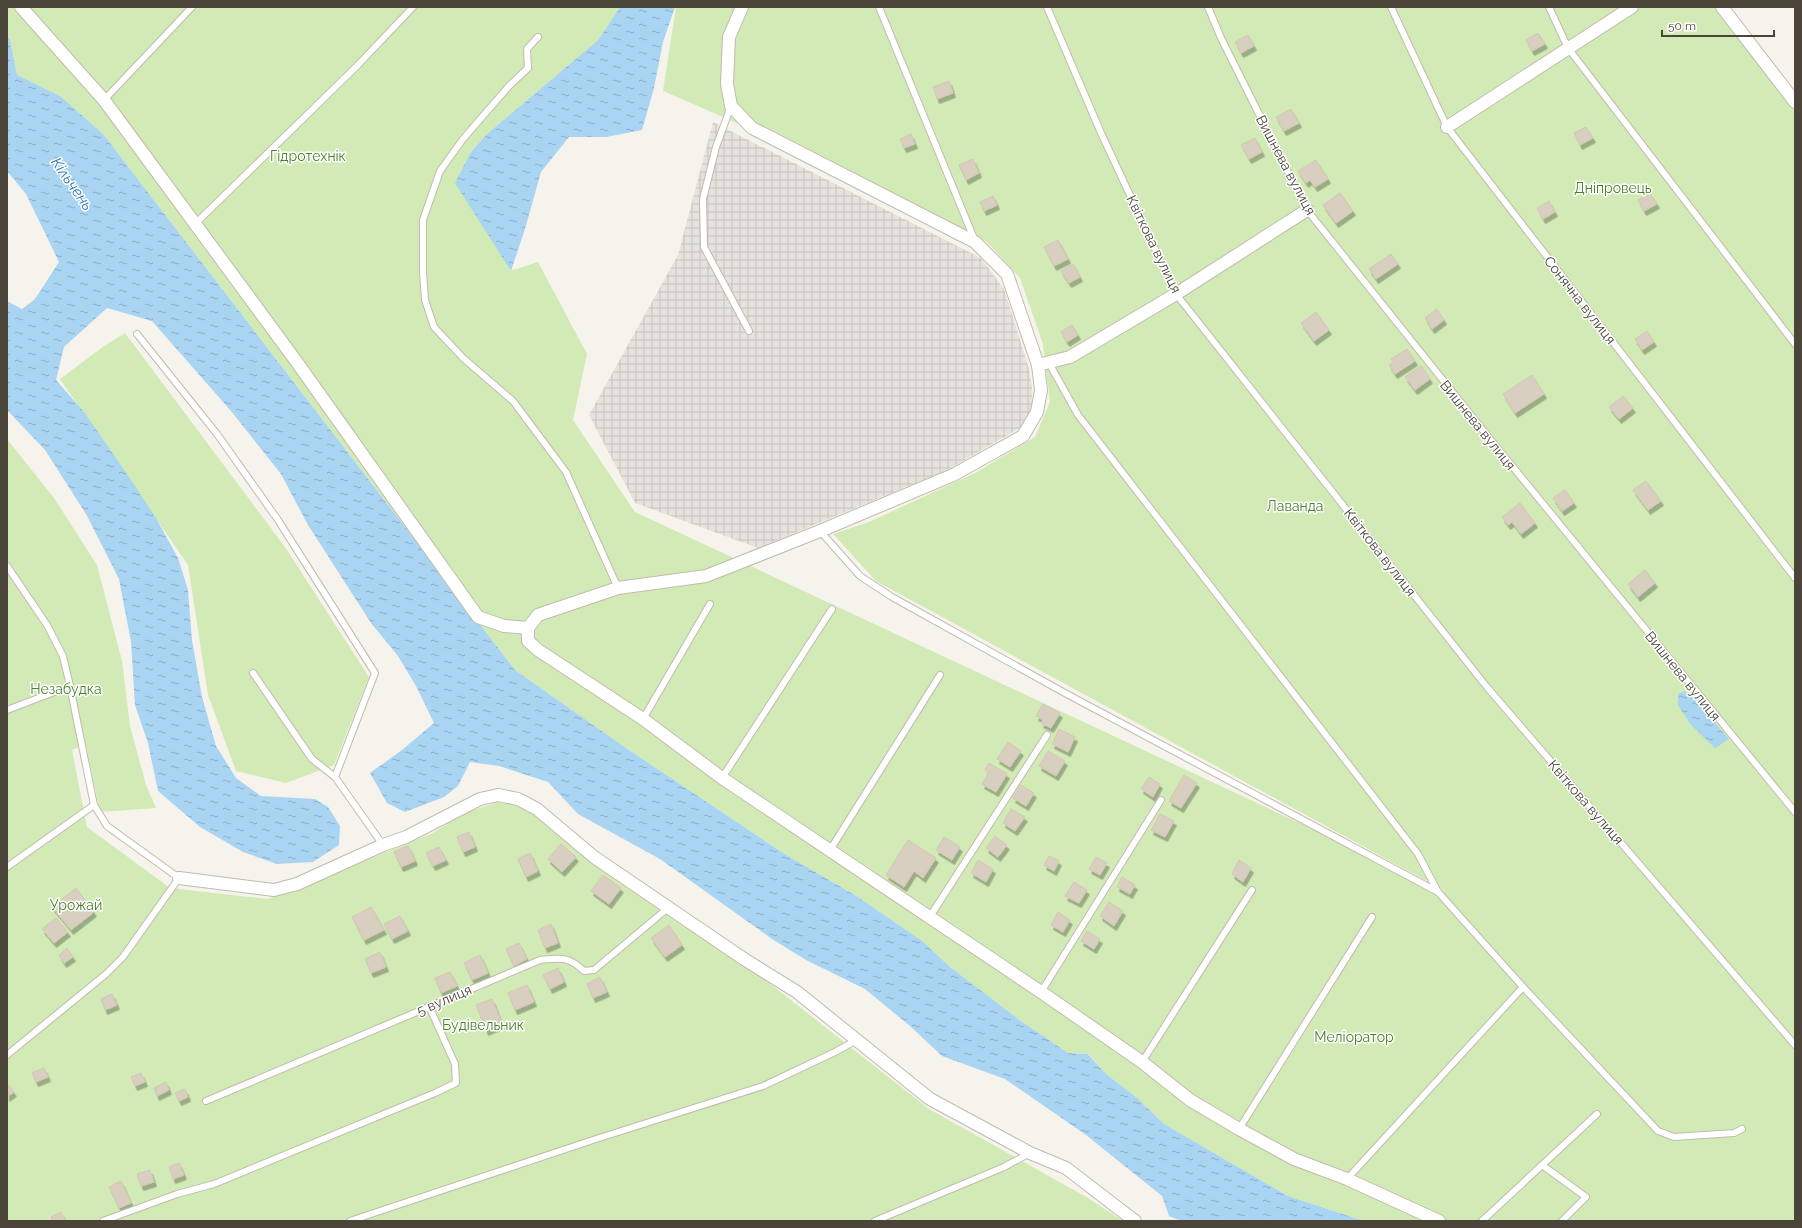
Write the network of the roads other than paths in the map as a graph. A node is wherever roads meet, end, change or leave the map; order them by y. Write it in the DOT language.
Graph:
graph roads {
  1 [pos="21,7"];
  2 [pos="192,7"];
  3 [pos="413,7"];
  4 [pos="742,7"];
  5 [pos="879,7"];
  6 [pos="1047,7"];
  7 [pos="1208,7"];
  8 [pos="1391,7"];
  9 [pos="1549,7"];
  10 [pos="1632,7"];
  11 [pos="1722,7"];
  12 [pos="538,37"];
  13 [pos="1568,48"];
  14 [pos="104,100"];
  15 [pos="1795,102"];
  16 [pos="731,106"];
  17 [pos="1446,127"];
  18 [pos="1307,210"];
  19 [pos="195,224"];
  20 [pos="975,242"];
  21 [pos="1176,294"];
  22 [pos="749,331"];
  23 [pos="136,334"];
  24 [pos="1795,344"];
  25 [pos="1044,364"];
  26 [pos="820,531"];
  27 [pos="7,566"];
  28 [pos="1795,578"];
  29 [pos="618,588"];
  30 [pos="710,604"];
  31 [pos="832,609"];
  32 [pos="528,628"];
  33 [pos="253,674"];
  34 [pos="940,675"];
  35 [pos="70,686"];
  36 [pos="7,710"];
  37 [pos="643,719"];
  38 [pos="1047,735"];
  39 [pos="335,777"];
  40 [pos="722,778"];
  41 [pos="1162,800"];
  42 [pos="94,805"];
  43 [pos="1795,812"];
  44 [pos="383,845"];
  45 [pos="830,850"];
  46 [pos="7,867"];
  47 [pos="179,878"];
  48 [pos="1252,890"];
  49 [pos="1438,892"];
  50 [pos="668,908"];
  51 [pos="1372,917"];
  52 [pos="930,918"];
  53 [pos="1523,986"];
  54 [pos="1041,992"];
  55 [pos="429,1006"];
  56 [pos="855,1040"];
  57 [pos="1795,1045"];
  58 [pos="7,1055"];
  59 [pos="1142,1062"];
  60 [pos="206,1101"];
  61 [pos="1597,1114"];
  62 [pos="1239,1129"];
  63 [pos="1742,1129"];
  64 [pos="1030,1154"];
  65 [pos="1542,1165"];
  66 [pos="1347,1179"];
  67 [pos="103,1221"];
  68 [pos="350,1221"];
  69 [pos="875,1221"];
  70 [pos="1133,1221"];
  71 [pos="1438,1221"];
  72 [pos="1482,1221"];
  73 [pos="1562,1221"];
  1 -- 14 [label="street"];
  2 -- 14 [label="lane"];
  3 -- 19 [label="lane"];
  4 -- 16 [label="street"];
  5 -- 20 [label="lane"];
  6 -- 21 [label="lane, Квіткова вулиця"];
  7 -- 18 [label="lane, Вишнева вулиця"];
  8 -- 17 [label="lane, Сонячна вулиця"];
  9 -- 13 [label="lane"];
  10 -- 13 [label="street"];
  11 -- 15 [label="street"];
  12 -- 29 [label="lane"];
  13 -- 17 [label="street"];
  13 -- 24 [label="lane"];
  14 -- 19 [label="street"];
  16 -- 20 [label="street"];
  16 -- 22 [label="lane"];
  17 -- 28 [label="lane, Сонячна вулиця"];
  18 -- 21 [label="street"];
  18 -- 43 [label="lane, Вишнева вулиця"];
  19 -- 32 [label="street"];
  20 -- 25 [label="street"];
  21 -- 25 [label="street"];
  21 -- 57 [label="lane, Квіткова вулиця"];
  23 -- 39 [label="lane"];
  25 -- 26 [label="street"];
  25 -- 49 [label="lane"];
  26 -- 29 [label="street"];
  26 -- 49 [label="lane"];
  27 -- 35 [label="lane"];
  29 -- 32 [label="street"];
  30 -- 37 [label="lane"];
  31 -- 40 [label="lane"];
  32 -- 37 [label="street"];
  33 -- 39 [label="lane"];
  34 -- 45 [label="lane"];
  35 -- 36 [label="lane"];
  35 -- 42 [label="lane"];
  37 -- 40 [label="street"];
  38 -- 52 [label="lane"];
  39 -- 44 [label="lane"];
  40 -- 45 [label="street"];
  41 -- 54 [label="lane"];
  42 -- 46 [label="lane"];
  42 -- 47 [label="lane"];
  44 -- 47 [label="street"];
  44 -- 50 [label="street"];
  45 -- 52 [label="street"];
  47 -- 58 [label="lane"];
  48 -- 59 [label="lane"];
  49 -- 53 [label="lane"];
  50 -- 55 [label="lane, 5 вулиця"];
  50 -- 56 [label="street"];
  51 -- 62 [label="lane"];
  52 -- 54 [label="street"];
  53 -- 63 [label="lane"];
  53 -- 66 [label="lane"];
  54 -- 59 [label="street"];
  55 -- 60 [label="lane, 5 вулиця"];
  55 -- 67 [label="lane"];
  56 -- 64 [label="street"];
  56 -- 68 [label="lane"];
  59 -- 62 [label="street"];
  61 -- 65 [label="lane"];
  62 -- 66 [label="street"];
  64 -- 69 [label="lane"];
  64 -- 70 [label="street"];
  65 -- 72 [label="lane"];
  65 -- 73 [label="lane"];
  66 -- 71 [label="street"];
}
